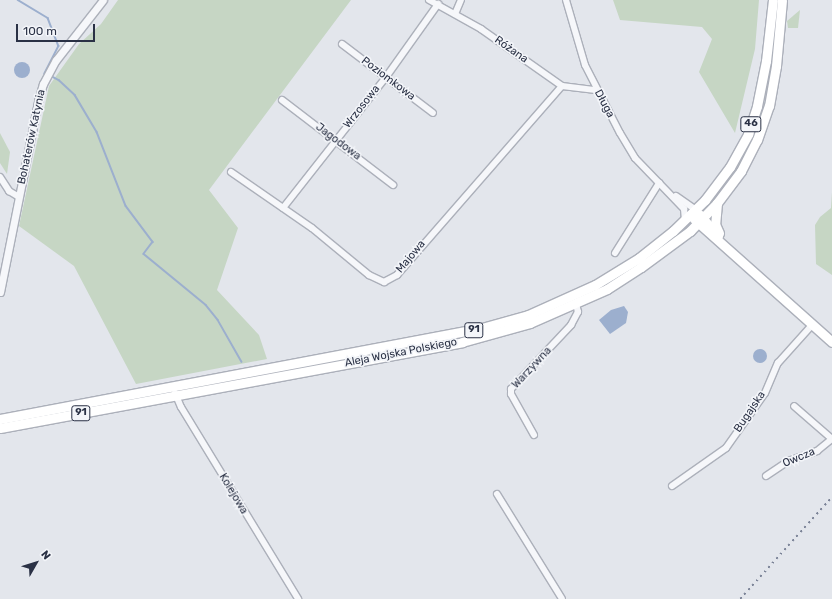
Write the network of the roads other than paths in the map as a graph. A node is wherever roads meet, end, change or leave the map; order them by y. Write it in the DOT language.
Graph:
graph roads {
  1 [pos="429,0"];
  2 [pos="461,0"];
  3 [pos="566,0"];
  4 [pos="773,0"];
  5 [pos="782,0"];
  6 [pos="100,1"];
  7 [pos="438,4"];
  8 [pos="455,14"];
  9 [pos="342,44"];
  10 [pos="386,77"];
  11 [pos="562,86"];
  12 [pos="596,90"];
  13 [pos="282,100"];
  14 [pos="433,113"];
  15 [pos="336,140"];
  16 [pos="230,172"];
  17 [pos="0,177"];
  18 [pos="660,183"];
  19 [pos="393,185"];
  20 [pos="670,192"];
  21 [pos="19,197"];
  22 [pos="717,203"];
  23 [pos="283,208"];
  24 [pos="690,216"];
  25 [pos="700,220"];
  26 [pos="727,247"];
  27 [pos="615,252"];
  28 [pos="0,292"];
  29 [pos="576,304"];
  30 [pos="812,324"];
  31 [pos="832,342"];
  32 [pos="174,391"];
  33 [pos="794,406"];
  34 [pos="0,419"];
  35 [pos="0,428"];
  36 [pos="534,434"];
  37 [pos="766,476"];
  38 [pos="672,486"];
  39 [pos="496,494"];
  40 [pos="298,599"];
  41 [pos="562,599"];
  1 -- 7 [label="street, Różana"];
  2 -- 8 [label="street"];
  3 -- 12 [label="street, Długa"];
  4 -- 24 [label="main road, Aleja Wojska Polskiego / 46"];
  5 -- 22 [label="main road, Aleja Wojska Polskiego / 46"];
  6 -- 21 [label="street, Bohaterów Katynia"];
  7 -- 8 [label="street, Różana"];
  7 -- 10 [label="street, Wrzosowa"];
  8 -- 11 [label="street, Różana"];
  9 -- 10 [label="street, Poziomkowa"];
  10 -- 14 [label="street, Poziomkowa"];
  10 -- 15 [label="street, Wrzosowa"];
  11 -- 12 [label="street, Różana"];
  11 -- 23 [label="street, Majowa"];
  12 -- 18 [label="street, Długa"];
  13 -- 15 [label="street, Jagodowa"];
  15 -- 19 [label="street, Jagodowa"];
  15 -- 23 [label="street, Wrzosowa"];
  16 -- 23 [label="street, Majowa"];
  17 -- 21 [label="street"];
  18 -- 20 [label="street, Długa"];
  18 -- 27 [label="street"];
  20 -- 24 [label="street, Długa"];
  20 -- 24 [label="street, Długa"];
  21 -- 28 [label="street, Bohaterów Katynia"];
  22 -- 25 [label="main road, Aleja Wojska Polskiego / 91"];
  22 -- 26 [label="main road"];
  24 -- 25 [label="main road"];
  24 -- 32 [label="main road, Aleja Wojska Polskiego / 91"];
  25 -- 26 [label="main road"];
  25 -- 29 [label="main road, Aleja Wojska Polskiego / 91"];
  26 -- 30 [label="main road"];
  29 -- 32 [label="main road, Aleja Wojska Polskiego / 91"];
  29 -- 36 [label="street, Warzywna"];
  30 -- 31 [label="main road"];
  30 -- 38 [label="street, Bugajska"];
  32 -- 34 [label="main road, Aleja Wojska Polskiego / 91"];
  32 -- 35 [label="main road, Aleja Wojska Polskiego / 91"];
  32 -- 40 [label="street, Kolejowa"];
  33 -- 37 [label="street, Owcza"];
  39 -- 41 [label="street"];
}
